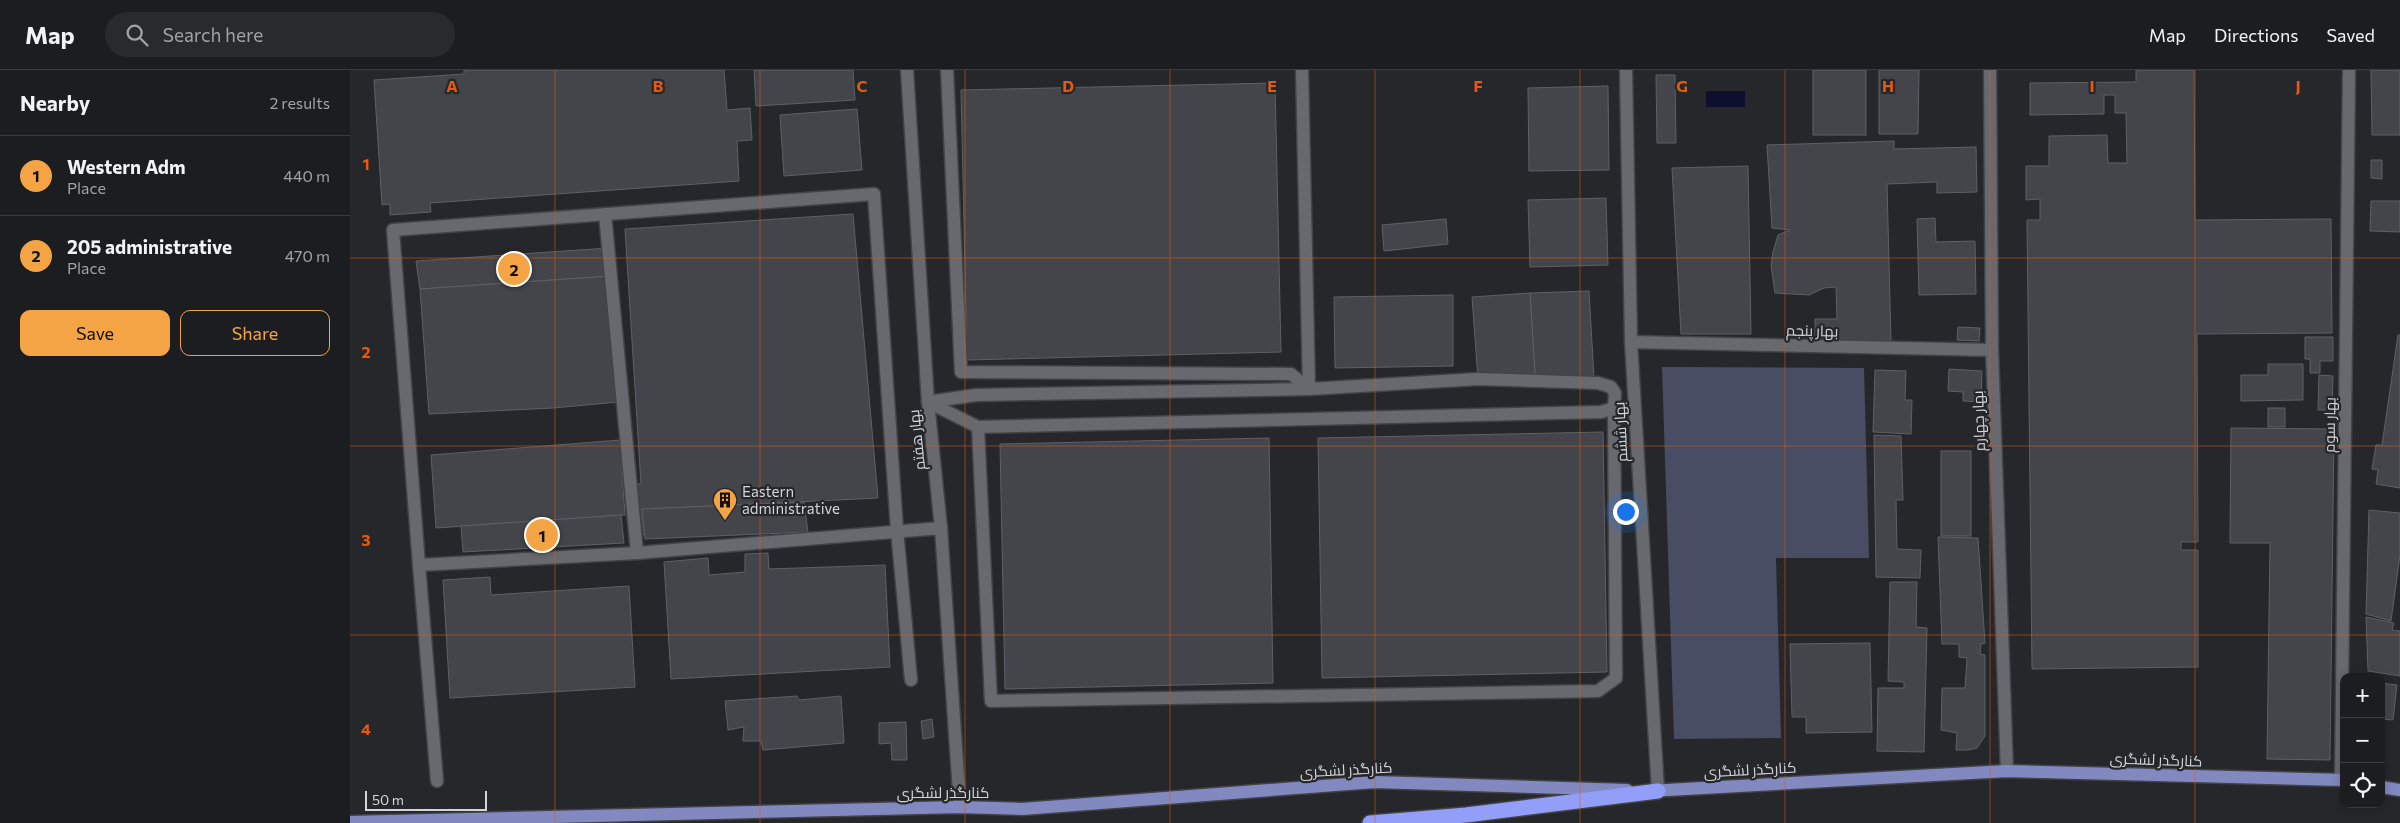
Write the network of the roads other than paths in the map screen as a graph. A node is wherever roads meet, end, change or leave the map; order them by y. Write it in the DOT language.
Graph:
graph roads {
  1 [pos="907,70"];
  2 [pos="947,70"];
  3 [pos="1302,70"];
  4 [pos="1626,70"];
  5 [pos="1990,70"];
  6 [pos="2349,70"];
  7 [pos="605,214"];
  8 [pos="1631,342"];
  9 [pos="1992,350"];
  10 [pos="1309,389"];
  11 [pos="928,402"];
  12 [pos="1614,408"];
  13 [pos="978,427"];
  14 [pos="941,528"];
  15 [pos="897,530"];
  16 [pos="637,553"];
  17 [pos="419,565"];
  18 [pos="911,680"];
  19 [pos="2342,763"];
  20 [pos="2006,771"];
  21 [pos="2340,780"];
  22 [pos="437,781"];
  23 [pos="2385,787"];
  24 [pos="2400,790"];
  25 [pos="1658,791"];
  26 [pos="960,807"];
  27 [pos="350,822"];
  28 [pos="1370,823"];
  1 -- 11 [label="street, بهار هفتم"];
  2 -- 10 [label="street"];
  3 -- 10 [label="street"];
  4 -- 8 [label="street, بهار ششم"];
  5 -- 9 [label="street, بهار چهارم"];
  6 -- 19 [label="street, بهار سوم"];
  7 -- 15 [label="street"];
  7 -- 16 [label="street"];
  7 -- 17 [label="street"];
  8 -- 9 [label="street, بهار پنجم"];
  8 -- 25 [label="street, بهار ششم"];
  9 -- 20 [label="street, بهار چهارم"];
  10 -- 11 [label="street"];
  10 -- 12 [label="street"];
  11 -- 13 [label="street"];
  11 -- 14 [label="street, بهار هفتم"];
  12 -- 13 [label="street"];
  12 -- 13 [label="street"];
  14 -- 15 [label="street"];
  14 -- 26 [label="street, بهار هفتم"];
  15 -- 16 [label="street"];
  15 -- 18 [label="street"];
  16 -- 17 [label="street"];
  17 -- 22 [label="street"];
  20 -- 21 [label="main road, کنارگذر لشگری"];
  20 -- 25 [label="main road, کنارگذر لشگری"];
  23 -- 24 [label="main road"];
  25 -- 26 [label="main road, کنارگذر لشگری"];
  25 -- 28 [label="highway"];
  26 -- 27 [label="main road, کنارگذر لشگری"];
}
